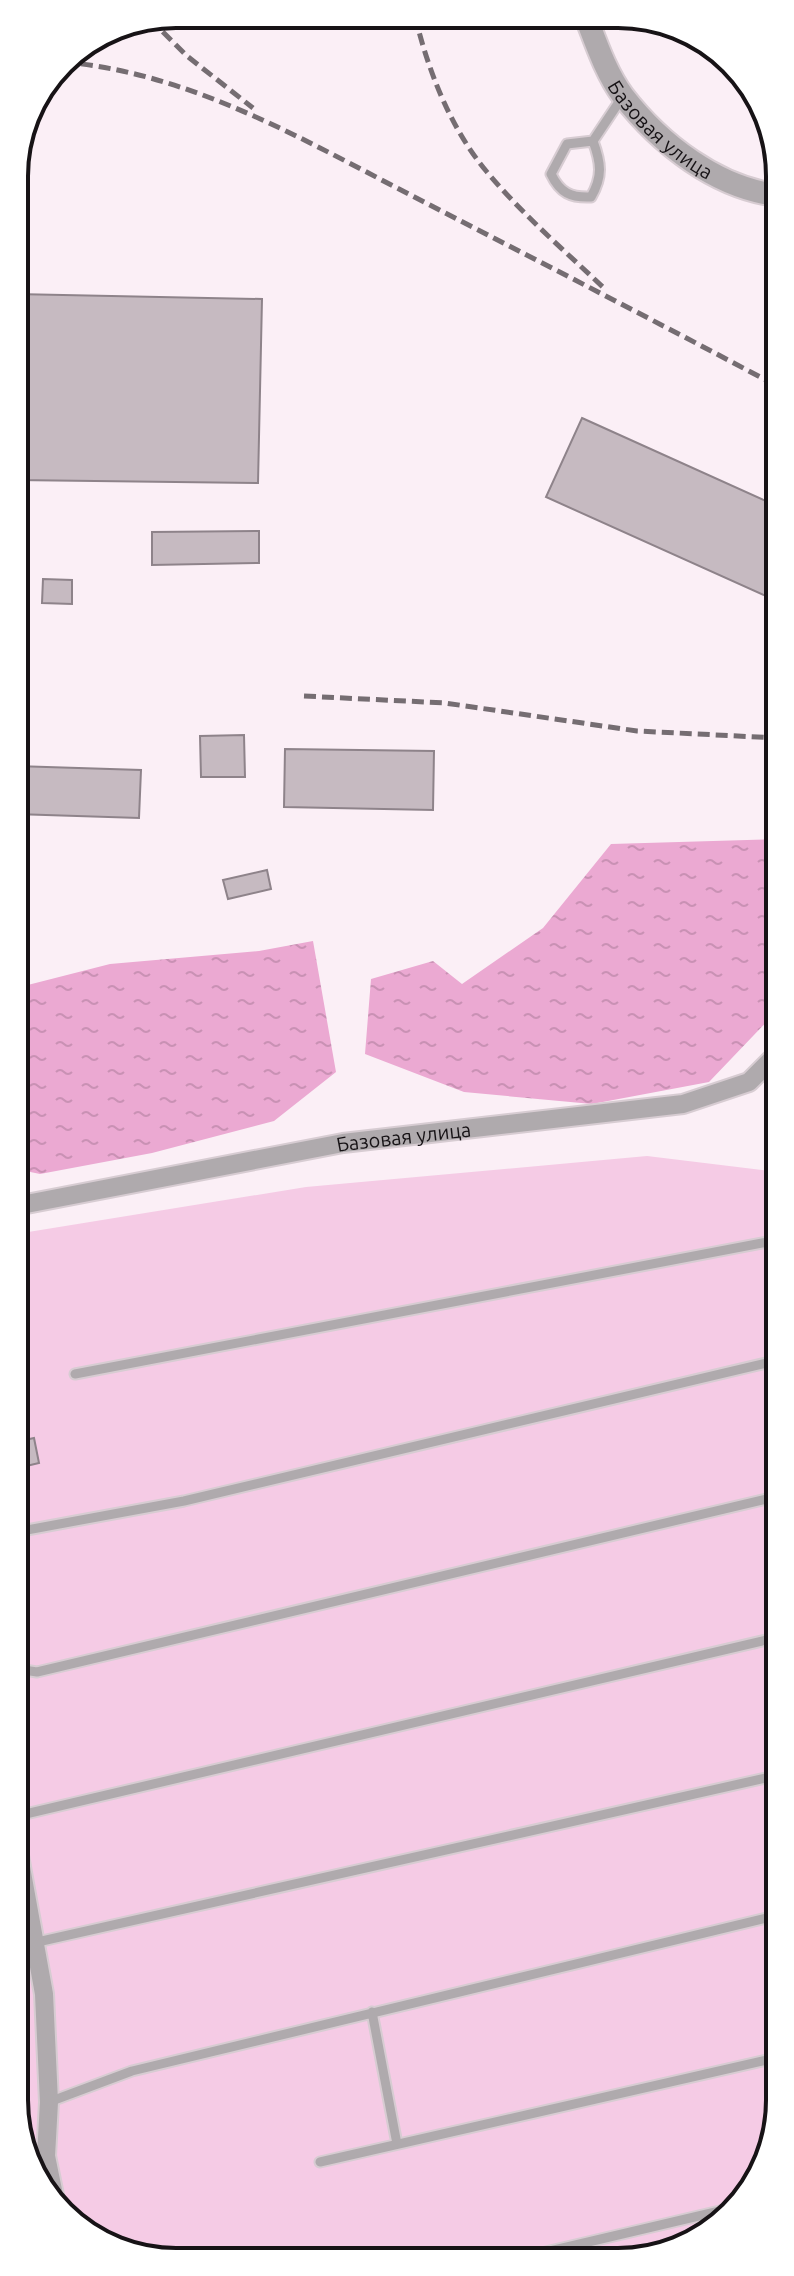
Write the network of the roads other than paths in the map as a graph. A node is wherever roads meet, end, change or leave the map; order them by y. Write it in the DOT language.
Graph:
graph roads {
  1 [pos="591,28"];
  2 [pos="623,96"];
  3 [pos="593,141"];
  4 [pos="766,194"];
  5 [pos="766,1065"];
  6 [pos="763,1068"];
  7 [pos="766,1071"];
  8 [pos="28,1204"];
  9 [pos="766,1242"];
  10 [pos="766,1363"];
  11 [pos="75,1374"];
  12 [pos="766,1499"];
  13 [pos="28,1530"];
  14 [pos="766,1640"];
  15 [pos="28,1671"];
  16 [pos="766,1778"];
  17 [pos="28,1813"];
  18 [pos="28,1912"];
  19 [pos="766,1918"];
  20 [pos="33,1943"];
  21 [pos="372,2012"];
  22 [pos="766,2060"];
  23 [pos="49,2102"];
  24 [pos="397,2144"];
  25 [pos="320,2162"];
  26 [pos="50,2177"];
  27 [pos="714,2212"];
  28 [pos="563,2248"];
  1 -- 2 [label="street, Базовая улица"];
  2 -- 3 [label="lane"];
  2 -- 4 [label="street, Базовая улица"];
  3 -- 3 [label="lane"];
  5 -- 6 [label="street, Базовая улица"];
  6 -- 7 [label="lane"];
  6 -- 8 [label="street, Базовая улица"];
  9 -- 11 [label="lane"];
  10 -- 13 [label="lane"];
  12 -- 15 [label="lane"];
  14 -- 17 [label="lane"];
  16 -- 20 [label="lane"];
  18 -- 20 [label="street"];
  19 -- 21 [label="lane"];
  20 -- 23 [label="street"];
  21 -- 23 [label="lane"];
  21 -- 24 [label="lane"];
  22 -- 24 [label="lane"];
  23 -- 26 [label="street"];
  24 -- 25 [label="lane"];
  27 -- 28 [label="lane"];
}
